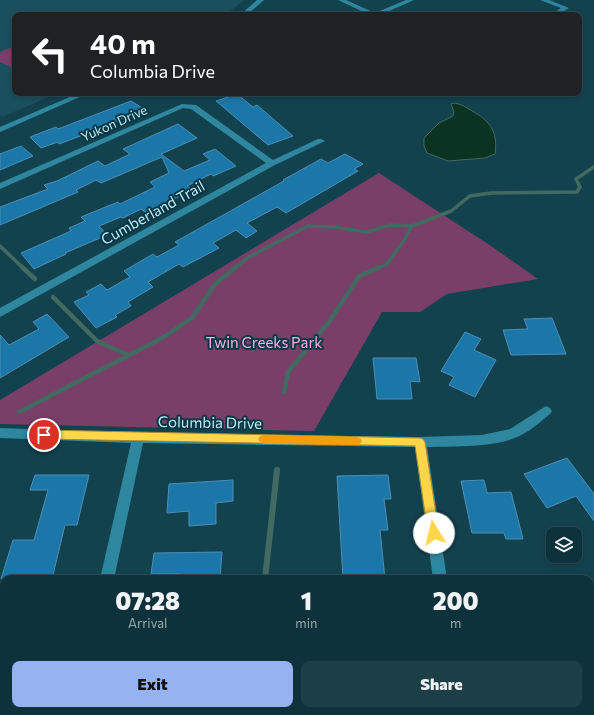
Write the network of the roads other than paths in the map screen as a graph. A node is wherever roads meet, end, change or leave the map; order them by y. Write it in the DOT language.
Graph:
graph roads {
  1 [pos="261,0"];
  2 [pos="342,0"];
  3 [pos="410,0"];
  4 [pos="543,0"];
  5 [pos="247,12"];
  6 [pos="368,12"];
  7 [pos="382,12"];
  8 [pos="559,12"];
  9 [pos="78,96"];
  10 [pos="0,130"];
  11 [pos="321,141"];
  12 [pos="272,163"];
  13 [pos="0,186"];
  14 [pos="0,313"];
  15 [pos="546,411"];
  16 [pos="0,433"];
  17 [pos="138,438"];
  18 [pos="420,442"];
  19 [pos="108,575"];
  20 [pos="439,575"];
  1 -- 5 [label="street"];
  2 -- 6 [label="street"];
  3 -- 7 [label="street"];
  4 -- 8 [label="street"];
  9 -- 10 [label="street"];
  11 -- 12 [label="street, Cumberland Trail"];
  12 -- 13 [label="street, Yukon Drive"];
  12 -- 14 [label="street, Cumberland Trail"];
  15 -- 18 [label="street, Columbia Drive"];
  16 -- 17 [label="street, Columbia Drive"];
  17 -- 18 [label="street, Columbia Drive"];
  17 -- 19 [label="street"];
  18 -- 20 [label="street"];
}
